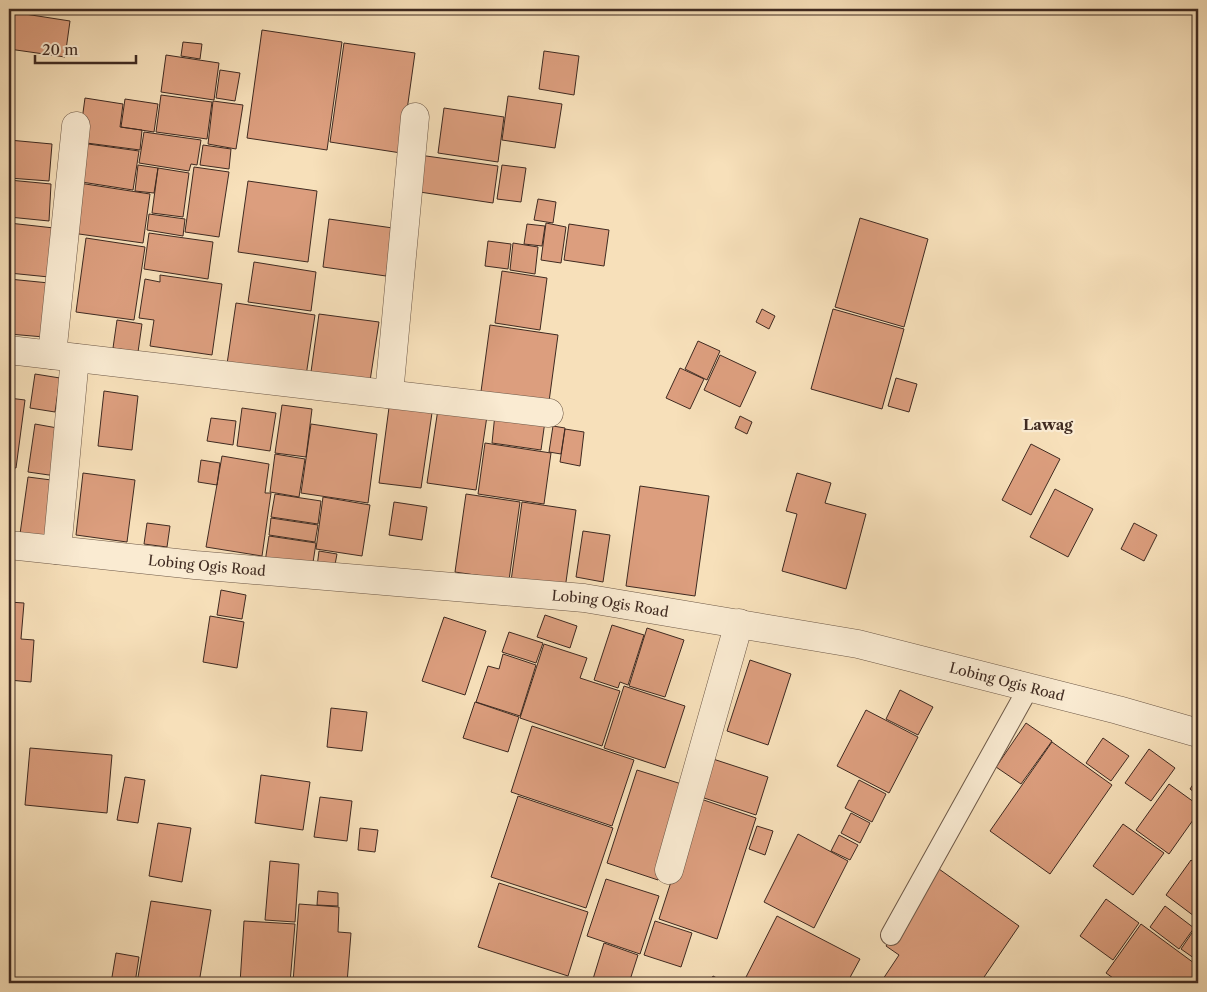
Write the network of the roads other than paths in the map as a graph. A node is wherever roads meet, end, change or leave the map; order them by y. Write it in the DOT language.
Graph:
graph roads {
  1 [pos="415,117"];
  2 [pos="76,126"];
  3 [pos="9,350"];
  4 [pos="63,356"];
  5 [pos="389,394"];
  6 [pos="548,413"];
  7 [pos="9,545"];
  8 [pos="57,550"];
  9 [pos="739,623"];
  10 [pos="1029,687"];
  11 [pos="1198,733"];
  12 [pos="669,870"];
  13 [pos="891,934"];
  1 -- 5 [label="street"];
  2 -- 4 [label="street"];
  3 -- 4 [label="street"];
  4 -- 5 [label="street"];
  4 -- 8 [label="street"];
  5 -- 6 [label="street"];
  7 -- 8 [label="street, Lobing Ogis Road"];
  8 -- 9 [label="street, Lobing Ogis Road"];
  9 -- 10 [label="street, Lobing Ogis Road"];
  9 -- 12 [label="street"];
  10 -- 11 [label="street, Lobing Ogis Road"];
  10 -- 13 [label="lane"];
}
